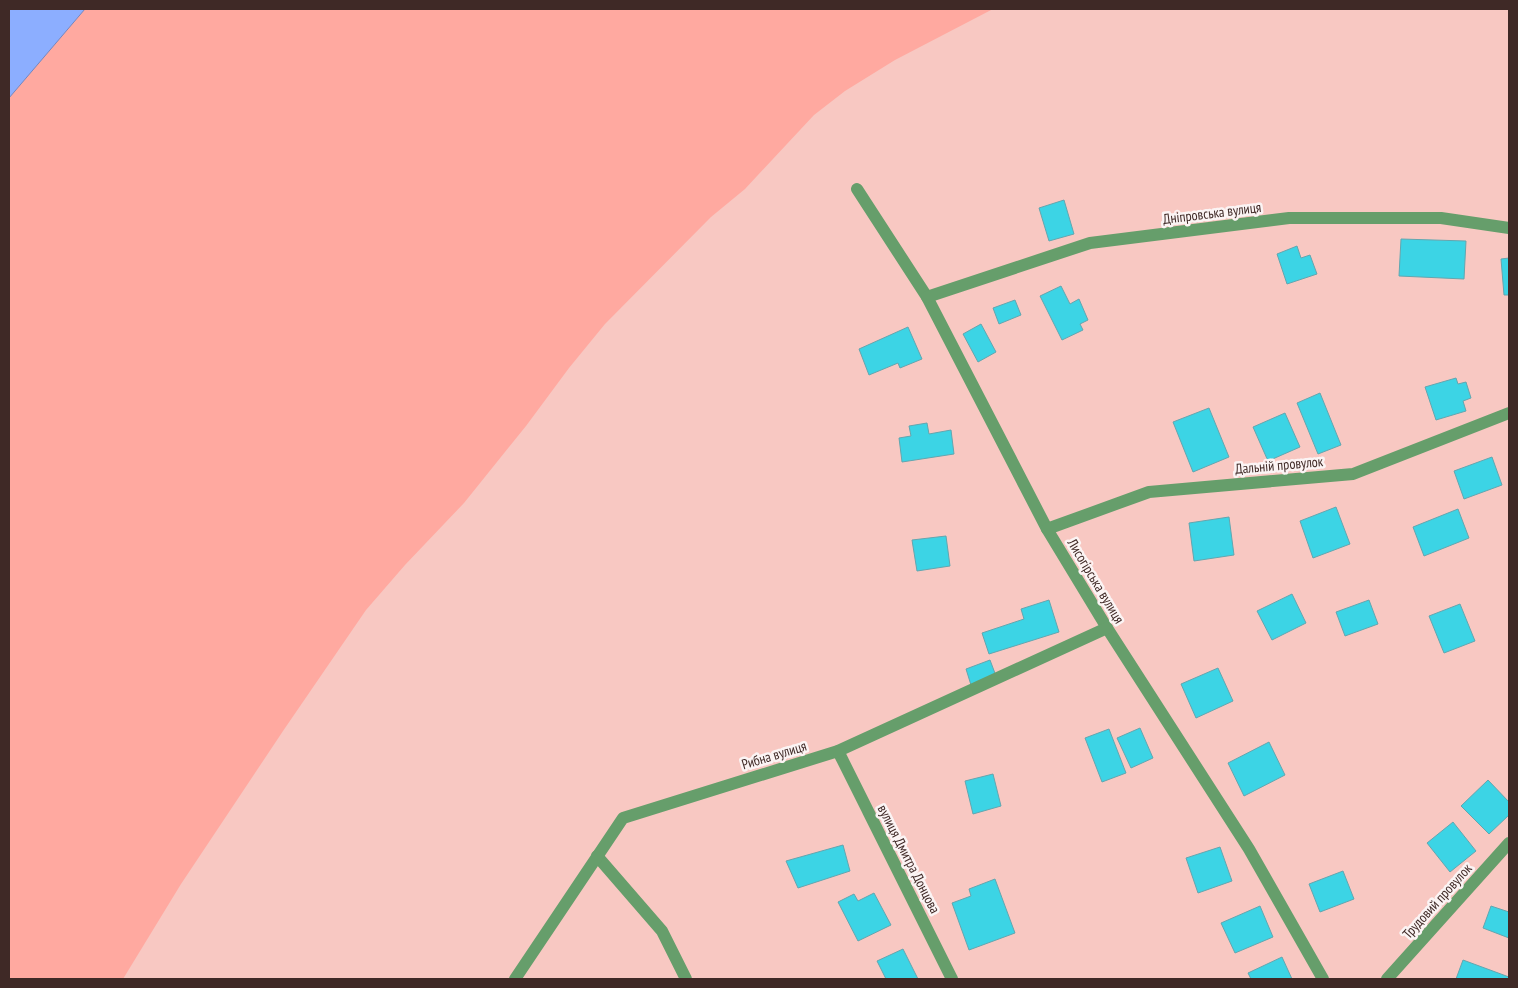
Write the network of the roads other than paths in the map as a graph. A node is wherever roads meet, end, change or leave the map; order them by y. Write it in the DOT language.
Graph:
graph roads {
  1 [pos="856,189"];
  2 [pos="1509,228"];
  3 [pos="926,297"];
  4 [pos="1509,413"];
  5 [pos="1047,529"];
  6 [pos="1106,628"];
  7 [pos="838,751"];
  8 [pos="1509,843"];
  9 [pos="597,856"];
  10 [pos="515,979"];
  11 [pos="686,979"];
  12 [pos="952,979"];
  13 [pos="1323,979"];
  14 [pos="1387,979"];
  1 -- 3 [label="street, Лисогірська вулиця"];
  2 -- 3 [label="street, Дніпровська вулиця"];
  3 -- 5 [label="street, Лисогірська вулиця"];
  4 -- 5 [label="street, Дальній провулок"];
  5 -- 6 [label="street, Лисогірська вулиця"];
  6 -- 7 [label="street, Рибна вулиця"];
  6 -- 13 [label="street, Лисогірська вулиця"];
  7 -- 9 [label="street, Рибна вулиця"];
  7 -- 12 [label="street, вулиця Дмитра Донцова"];
  8 -- 14 [label="street, Трудовий провулок"];
  9 -- 10 [label="street, Рибна вулиця"];
  9 -- 11 [label="street"];
}
